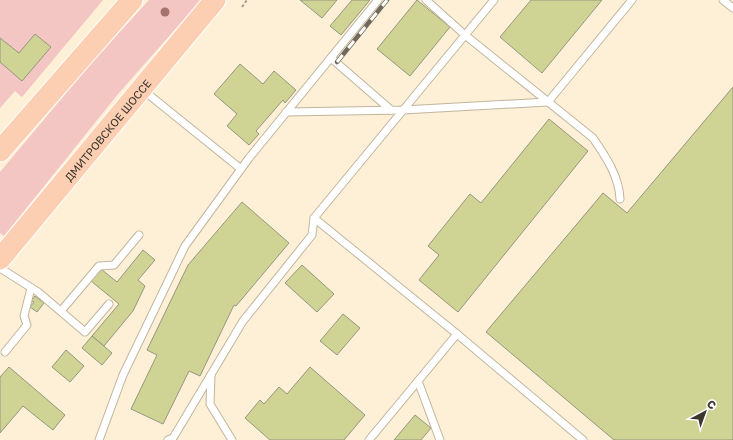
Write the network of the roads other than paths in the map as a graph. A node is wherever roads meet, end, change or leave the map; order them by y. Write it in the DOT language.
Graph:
graph roads {
  1 [pos="132,0"];
  2 [pos="215,0"];
  3 [pos="378,0"];
  4 [pos="426,0"];
  5 [pos="494,0"];
  6 [pos="632,0"];
  7 [pos="723,0"];
  8 [pos="733,8"];
  9 [pos="465,35"];
  10 [pos="331,58"];
  11 [pos="141,89"];
  12 [pos="548,102"];
  13 [pos="392,110"];
  14 [pos="403,110"];
  15 [pos="286,112"];
  16 [pos="0,151"];
  17 [pos="241,169"];
  18 [pos="620,199"];
  19 [pos="314,218"];
  20 [pos="139,235"];
  21 [pos="0,259"];
  22 [pos="0,268"];
  23 [pos="31,288"];
  24 [pos="109,304"];
  25 [pos="61,311"];
  26 [pos="457,334"];
  27 [pos="5,352"];
  28 [pos="211,374"];
  29 [pos="418,381"];
  30 [pos="99,440"];
  31 [pos="168,440"];
  32 [pos="232,440"];
  33 [pos="369,440"];
  34 [pos="440,440"];
  35 [pos="583,440"];
  1 -- 16 [label="main road"];
  2 -- 11 [label="main road, ДМИТРОВСКОЕ ШОССЕ"];
  3 -- 10 [label="lane"];
  4 -- 9 [label="lane"];
  5 -- 9 [label="lane"];
  6 -- 12 [label="lane"];
  7 -- 8 [label="lane"];
  9 -- 12 [label="lane"];
  9 -- 14 [label="lane"];
  10 -- 13 [label="lane"];
  10 -- 15 [label="lane"];
  11 -- 17 [label="lane"];
  11 -- 21 [label="main road, ДМИТРОВСКОЕ ШОССЕ"];
  12 -- 14 [label="lane"];
  12 -- 18 [label="lane"];
  13 -- 14 [label="lane"];
  13 -- 15 [label="lane"];
  14 -- 19 [label="lane"];
  15 -- 17 [label="lane"];
  17 -- 30 [label="lane"];
  19 -- 26 [label="lane"];
  19 -- 28 [label="lane"];
  20 -- 25 [label="lane"];
  22 -- 23 [label="lane"];
  23 -- 25 [label="lane"];
  23 -- 27 [label="lane"];
  24 -- 25 [label="lane"];
  26 -- 29 [label="lane"];
  26 -- 35 [label="lane"];
  28 -- 31 [label="lane"];
  28 -- 32 [label="lane"];
  29 -- 33 [label="lane"];
  29 -- 34 [label="lane"];
}
